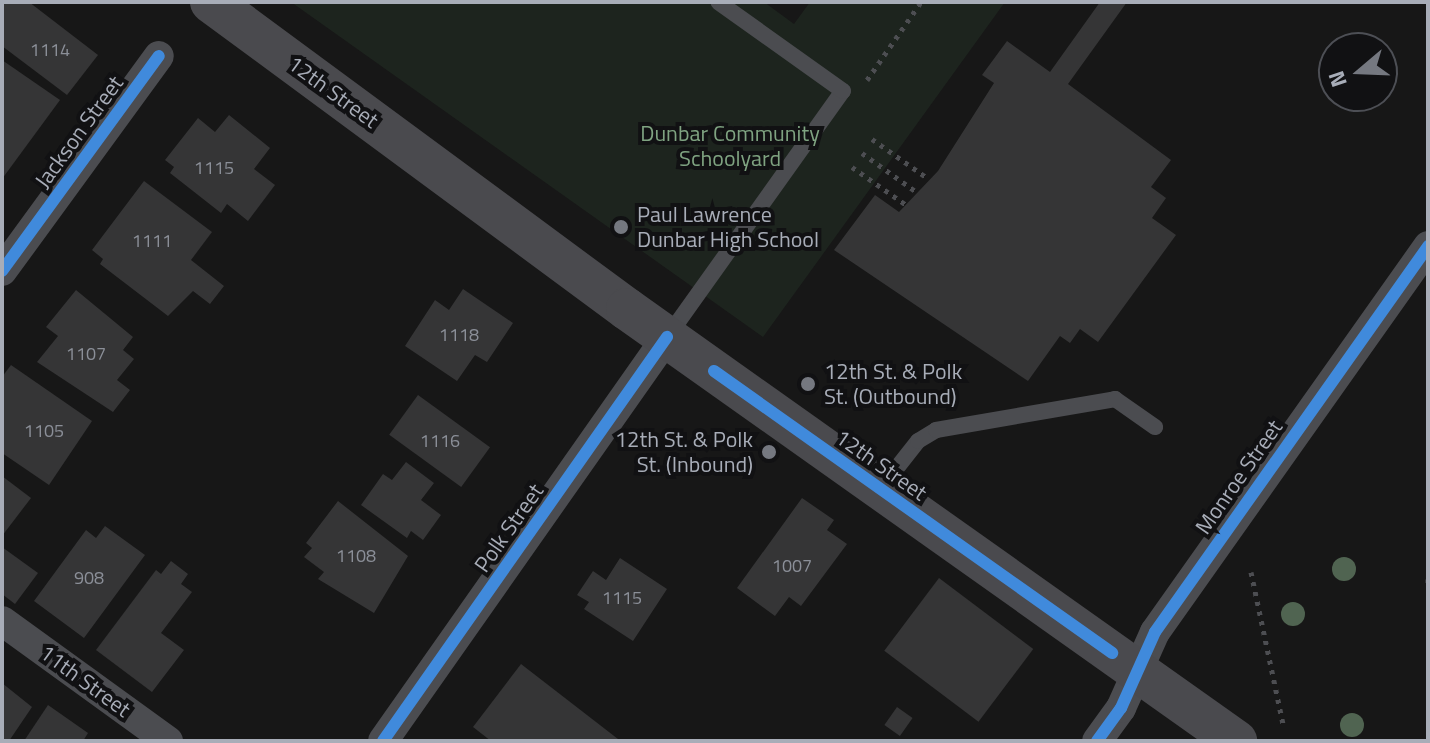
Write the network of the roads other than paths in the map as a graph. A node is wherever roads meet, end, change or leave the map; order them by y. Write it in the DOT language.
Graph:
graph roads {
  1 [pos="211,2"];
  2 [pos="718,2"];
  3 [pos="159,56"];
  4 [pos="1428,246"];
  5 [pos="2,271"];
  6 [pos="667,337"];
  7 [pos="1155,427"];
  8 [pos="880,489"];
  9 [pos="2,621"];
  10 [pos="1137,671"];
  11 [pos="168,741"];
  12 [pos="383,741"];
  13 [pos="1097,741"];
  14 [pos="1236,741"];
  1 -- 6 [label="main road, 12th Street"];
  2 -- 6 [label="lane"];
  3 -- 5 [label="street, Jackson Street"];
  4 -- 10 [label="street, Monroe Street"];
  6 -- 8 [label="main road, 12th Street"];
  6 -- 12 [label="street, Polk Street"];
  7 -- 8 [label="lane"];
  8 -- 10 [label="main road, 12th Street"];
  9 -- 11 [label="street, 11th Street"];
  10 -- 13 [label="street, Monroe Street"];
  10 -- 14 [label="main road, 12th Street"];
}
